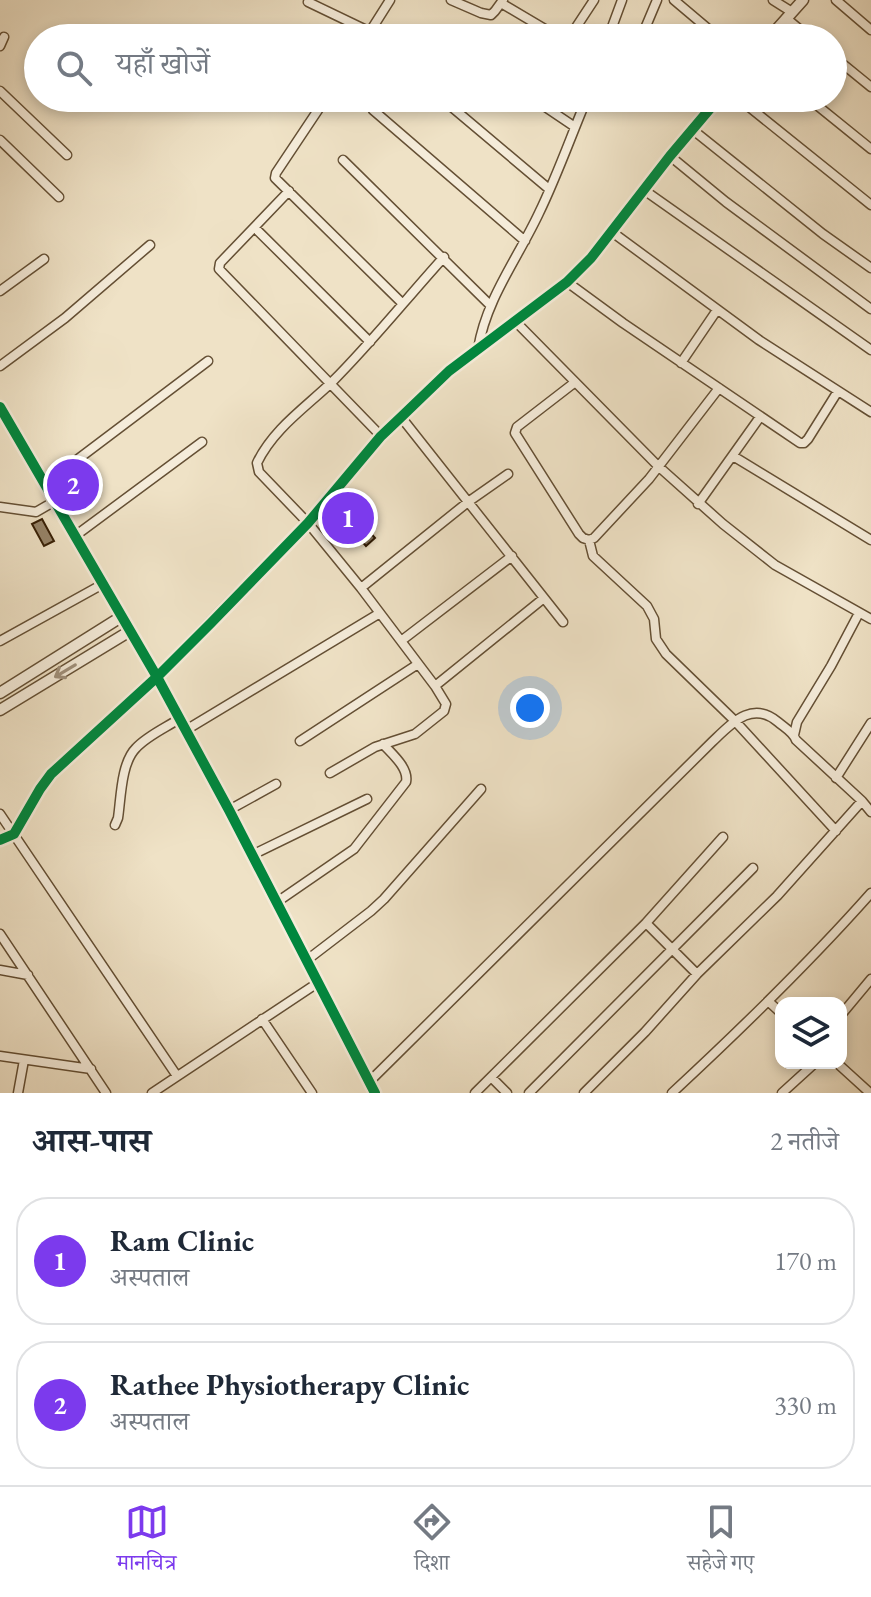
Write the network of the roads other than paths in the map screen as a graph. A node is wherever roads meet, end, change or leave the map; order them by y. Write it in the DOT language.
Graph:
graph roads {
  1 [pos="390,0"];
  2 [pos="451,0"];
  3 [pos="594,0"];
  4 [pos="622,0"];
  5 [pos="657,0"];
  6 [pos="674,0"];
  7 [pos="773,0"];
  8 [pos="803,0"];
  9 [pos="836,0"];
  10 [pos="308,2"];
  11 [pos="502,2"];
  12 [pos="789,15"];
  13 [pos="348,24"];
  14 [pos="375,24"];
  15 [pos="537,24"];
  16 [pos="578,24"];
  17 [pos="613,24"];
  18 [pos="647,24"];
  19 [pos="702,24"];
  20 [pos="781,24"];
  21 [pos="797,24"];
  22 [pos="871,30"];
  23 [pos="847,67"];
  24 [pos="871,87"];
  25 [pos="0,91"];
  26 [pos="317,112"];
  27 [pos="375,112"];
  28 [pos="458,112"];
  29 [pos="553,112"];
  30 [pos="581,112"];
  31 [pos="708,112"];
  32 [pos="755,112"];
  33 [pos="825,112"];
  34 [pos="575,127"];
  35 [pos="693,130"];
  36 [pos="0,140"];
  37 [pos="871,149"];
  38 [pos="67,155"];
  39 [pos="670,156"];
  40 [pos="343,160"];
  41 [pos="549,189"];
  42 [pos="644,190"];
  43 [pos="289,191"];
  44 [pos="59,197"];
  45 [pos="871,205"];
  46 [pos="255,228"];
  47 [pos="612,232"];
  48 [pos="525,241"];
  49 [pos="150,245"];
  50 [pos="444,257"];
  51 [pos="44,259"];
  52 [pos="871,268"];
  53 [pos="567,282"];
  54 [pos="0,291"];
  55 [pos="402,303"];
  56 [pos="490,305"];
  57 [pos="871,309"];
  58 [pos="717,310"];
  59 [pos="516,322"];
  60 [pos="370,342"];
  61 [pos="478,349"];
  62 [pos="871,350"];
  63 [pos="208,361"];
  64 [pos="681,363"];
  65 [pos="0,366"];
  66 [pos="574,383"];
  67 [pos="330,384"];
  68 [pos="719,388"];
  69 [pos="838,391"];
  70 [pos="0,407"];
  71 [pos="871,412"];
  72 [pos="401,417"];
  73 [pos="760,417"];
  74 [pos="381,436"];
  75 [pos="202,442"];
  76 [pos="733,456"];
  77 [pos="658,466"];
  78 [pos="508,474"];
  79 [pos="45,484"];
  80 [pos="55,501"];
  81 [pos="468,502"];
  82 [pos="698,504"];
  83 [pos="0,507"];
  84 [pos="308,523"];
  85 [pos="75,536"];
  86 [pos="589,540"];
  87 [pos="871,540"];
  88 [pos="512,556"];
  89 [pos="103,584"];
  90 [pos="361,588"];
  91 [pos="544,598"];
  92 [pos="380,613"];
  93 [pos="859,613"];
  94 [pos="121,617"];
  95 [pos="871,619"];
  96 [pos="563,622"];
  97 [pos="130,631"];
  98 [pos="0,641"];
  99 [pos="401,641"];
  100 [pos="418,664"];
  101 [pos="157,677"];
  102 [pos="435,686"];
  103 [pos="0,693"];
  104 [pos="0,710"];
  105 [pos="179,719"];
  106 [pos="735,721"];
  107 [pos="871,723"];
  108 [pos="186,730"];
  109 [pos="794,735"];
  110 [pos="300,741"];
  111 [pos="383,744"];
  112 [pos="330,773"];
  113 [pos="836,778"];
  114 [pos="276,784"];
  115 [pos="481,789"];
  116 [pos="367,799"];
  117 [pos="862,801"];
  118 [pos="229,810"];
  119 [pos="871,812"];
  120 [pos="0,814"];
  121 [pos="115,825"];
  122 [pos="836,831"];
  123 [pos="14,834"];
  124 [pos="723,837"];
  125 [pos="0,840"];
  126 [pos="252,855"];
  127 [pos="753,868"];
  128 [pos="871,893"];
  129 [pos="277,902"];
  130 [pos="646,923"];
  131 [pos="0,934"];
  132 [pos="673,949"];
  133 [pos="307,960"];
  134 [pos="0,970"];
  135 [pos="697,974"];
  136 [pos="28,975"];
  137 [pos="871,979"];
  138 [pos="319,982"];
  139 [pos="768,1001"];
  140 [pos="775,1007"];
  141 [pos="847,1008"];
  142 [pos="262,1019"];
  143 [pos="0,1056"];
  144 [pos="24,1060"];
  145 [pos="91,1069"];
  146 [pos="808,1069"];
  147 [pos="844,1069"];
  148 [pos="177,1076"];
  149 [pos="491,1077"];
  150 [pos="871,1077"];
  151 [pos="369,1082"];
  152 [pos="862,1086"];
  153 [pos="308,1092"];
  154 [pos="18,1093"];
  155 [pos="106,1093"];
  156 [pos="152,1093"];
  157 [pos="375,1093"];
  158 [pos="475,1093"];
  159 [pos="507,1093"];
  160 [pos="529,1093"];
  161 [pos="584,1093"];
  162 [pos="672,1093"];
  163 [pos="782,1093"];
  164 [pos="870,1093"];
  1 -- 14 [label="street"];
  2 -- 11 [label="street"];
  3 -- 16 [label="street"];
  4 -- 17 [label="street"];
  5 -- 18 [label="street"];
  6 -- 19 [label="street"];
  7 -- 12 [label="street"];
  8 -- 12 [label="street"];
  9 -- 22 [label="street"];
  10 -- 13 [label="street"];
  11 -- 15 [label="street"];
  12 -- 20 [label="street"];
  12 -- 21 [label="street"];
  23 -- 24 [label="street"];
  25 -- 38 [label="street"];
  26 -- 43 [label="street"];
  27 -- 48 [label="street"];
  28 -- 41 [label="street"];
  29 -- 34 [label="street"];
  30 -- 34 [label="street"];
  31 -- 35 [label="street"];
  32 -- 45 [label="street"];
  33 -- 37 [label="street"];
  34 -- 41 [label="street"];
  35 -- 39 [label="street"];
  35 -- 52 [label="street"];
  36 -- 44 [label="street"];
  39 -- 42 [label="street"];
  39 -- 57 [label="street"];
  40 -- 50 [label="street"];
  41 -- 48 [label="street"];
  42 -- 47 [label="street"];
  42 -- 62 [label="street"];
  43 -- 46 [label="street"];
  43 -- 55 [label="street"];
  46 -- 60 [label="street"];
  46 -- 67 [label="street"];
  47 -- 53 [label="street"];
  47 -- 58 [label="street"];
  48 -- 56 [label="street"];
  49 -- 65 [label="street"];
  50 -- 55 [label="street"];
  50 -- 56 [label="street"];
  51 -- 54 [label="street"];
  53 -- 59 [label="street"];
  53 -- 64 [label="street"];
  55 -- 60 [label="street"];
  56 -- 61 [label="street"];
  58 -- 64 [label="street"];
  58 -- 69 [label="street"];
  59 -- 61 [label="street"];
  59 -- 66 [label="street"];
  60 -- 67 [label="street"];
  61 -- 72 [label="street"];
  63 -- 79 [label="street"];
  64 -- 68 [label="street"];
  66 -- 77 [label="street"];
  66 -- 86 [label="street"];
  67 -- 74 [label="street"];
  67 -- 84 [label="street"];
  68 -- 73 [label="street"];
  68 -- 77 [label="street"];
  69 -- 71 [label="street"];
  69 -- 73 [label="street"];
  70 -- 79 [label="street"];
  72 -- 74 [label="street"];
  72 -- 81 [label="street"];
  73 -- 76 [label="street"];
  74 -- 84 [label="street"];
  75 -- 85 [label="street"];
  76 -- 82 [label="street"];
  76 -- 87 [label="street"];
  77 -- 82 [label="street"];
  77 -- 86 [label="street"];
  78 -- 81 [label="street"];
  79 -- 80 [label="street"];
  80 -- 83 [label="street"];
  80 -- 85 [label="street"];
  81 -- 88 [label="street"];
  81 -- 90 [label="street"];
  82 -- 93 [label="street"];
  84 -- 90 [label="street"];
  84 -- 101 [label="street"];
  85 -- 89 [label="street"];
  86 -- 106 [label="street"];
  88 -- 91 [label="street"];
  88 -- 99 [label="street"];
  89 -- 94 [label="street"];
  89 -- 98 [label="street"];
  90 -- 92 [label="street"];
  91 -- 96 [label="street"];
  91 -- 102 [label="street"];
  92 -- 99 [label="street"];
  92 -- 108 [label="street"];
  93 -- 95 [label="street"];
  93 -- 109 [label="street"];
  94 -- 97 [label="street"];
  94 -- 103 [label="street"];
  97 -- 101 [label="street"];
  97 -- 104 [label="street, one-way"];
  99 -- 100 [label="street"];
  100 -- 102 [label="street"];
  100 -- 110 [label="street"];
  101 -- 105 [label="street"];
  101 -- 123 [label="street"];
  102 -- 111 [label="street"];
  105 -- 108 [label="street"];
  105 -- 121 [label="street"];
  106 -- 109 [label="street"];
  106 -- 122 [label="street"];
  106 -- 151 [label="street"];
  107 -- 113 [label="street"];
  108 -- 118 [label="street"];
  109 -- 113 [label="street"];
  111 -- 112 [label="street"];
  111 -- 129 [label="street"];
  113 -- 117 [label="street"];
  114 -- 118 [label="street"];
  115 -- 133 [label="street"];
  116 -- 126 [label="street"];
  117 -- 119 [label="street"];
  117 -- 122 [label="street"];
  118 -- 126 [label="street"];
  120 -- 123 [label="street"];
  122 -- 135 [label="street"];
  123 -- 125 [label="street"];
  123 -- 148 [label="street"];
  124 -- 130 [label="street"];
  126 -- 129 [label="street"];
  127 -- 132 [label="street"];
  128 -- 139 [label="street"];
  129 -- 133 [label="street"];
  130 -- 132 [label="street"];
  130 -- 149 [label="street"];
  131 -- 136 [label="street"];
  132 -- 135 [label="street"];
  132 -- 160 [label="street"];
  133 -- 138 [label="street"];
  134 -- 136 [label="street"];
  135 -- 161 [label="street"];
  136 -- 145 [label="street"];
  137 -- 141 [label="street"];
  138 -- 142 [label="street"];
  138 -- 151 [label="street"];
  139 -- 140 [label="street"];
  139 -- 162 [label="street"];
  142 -- 148 [label="street"];
  142 -- 153 [label="street"];
  143 -- 144 [label="street"];
  144 -- 145 [label="street"];
  144 -- 154 [label="street"];
  145 -- 155 [label="street"];
  146 -- 163 [label="street"];
  147 -- 152 [label="street"];
  148 -- 156 [label="street"];
  149 -- 158 [label="street"];
  149 -- 159 [label="street"];
  150 -- 152 [label="street"];
  151 -- 157 [label="street"];
  152 -- 164 [label="street"];
}
